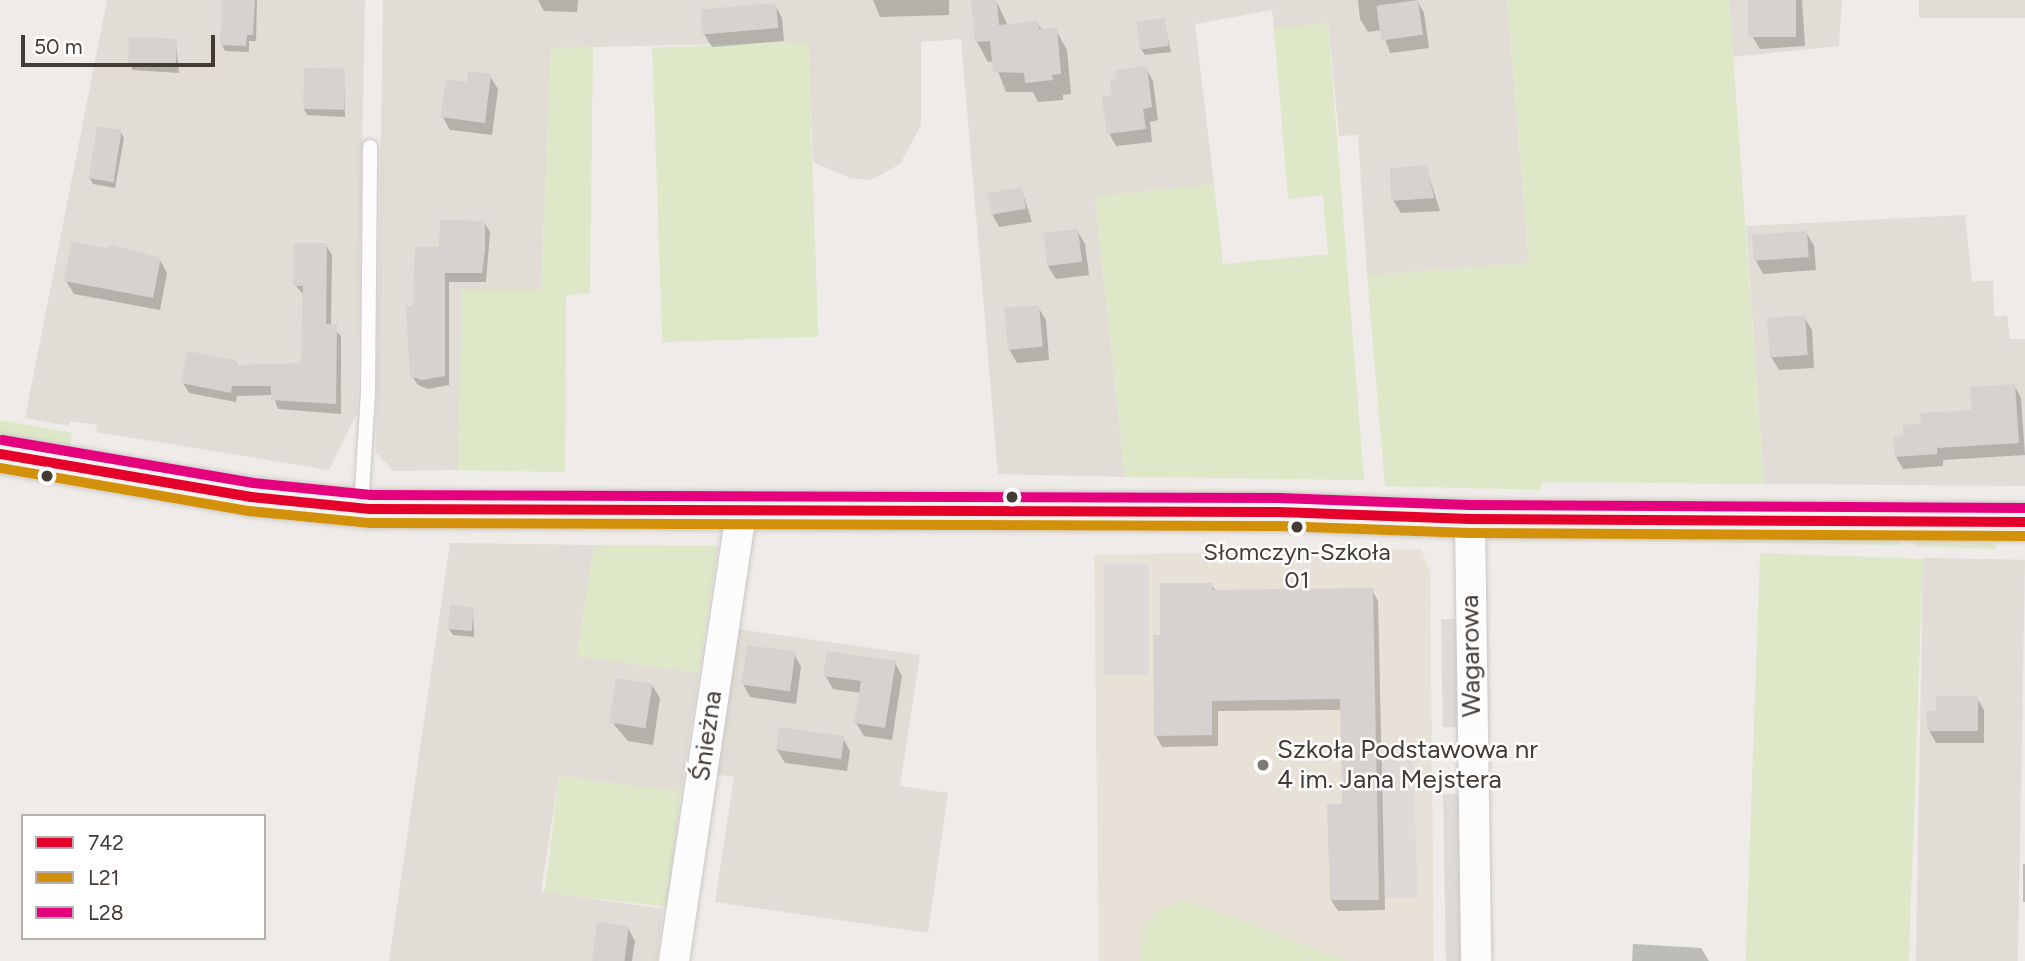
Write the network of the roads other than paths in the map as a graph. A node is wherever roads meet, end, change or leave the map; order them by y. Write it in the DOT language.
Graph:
graph roads {
  1 [pos="370,146"];
  2 [pos="0,454"];
  3 [pos="361,508"];
  4 [pos="741,510"];
  5 [pos="1470,519"];
  6 [pos="2025,522"];
  7 [pos="674,961"];
  8 [pos="1476,961"];
  1 -- 3 [label="lane"];
  2 -- 3 [label="main road"];
  3 -- 4 [label="main road"];
  4 -- 5 [label="main road"];
  4 -- 7 [label="street, Śnieżna"];
  5 -- 6 [label="main road"];
  5 -- 8 [label="street, Wagarowa"];
}
